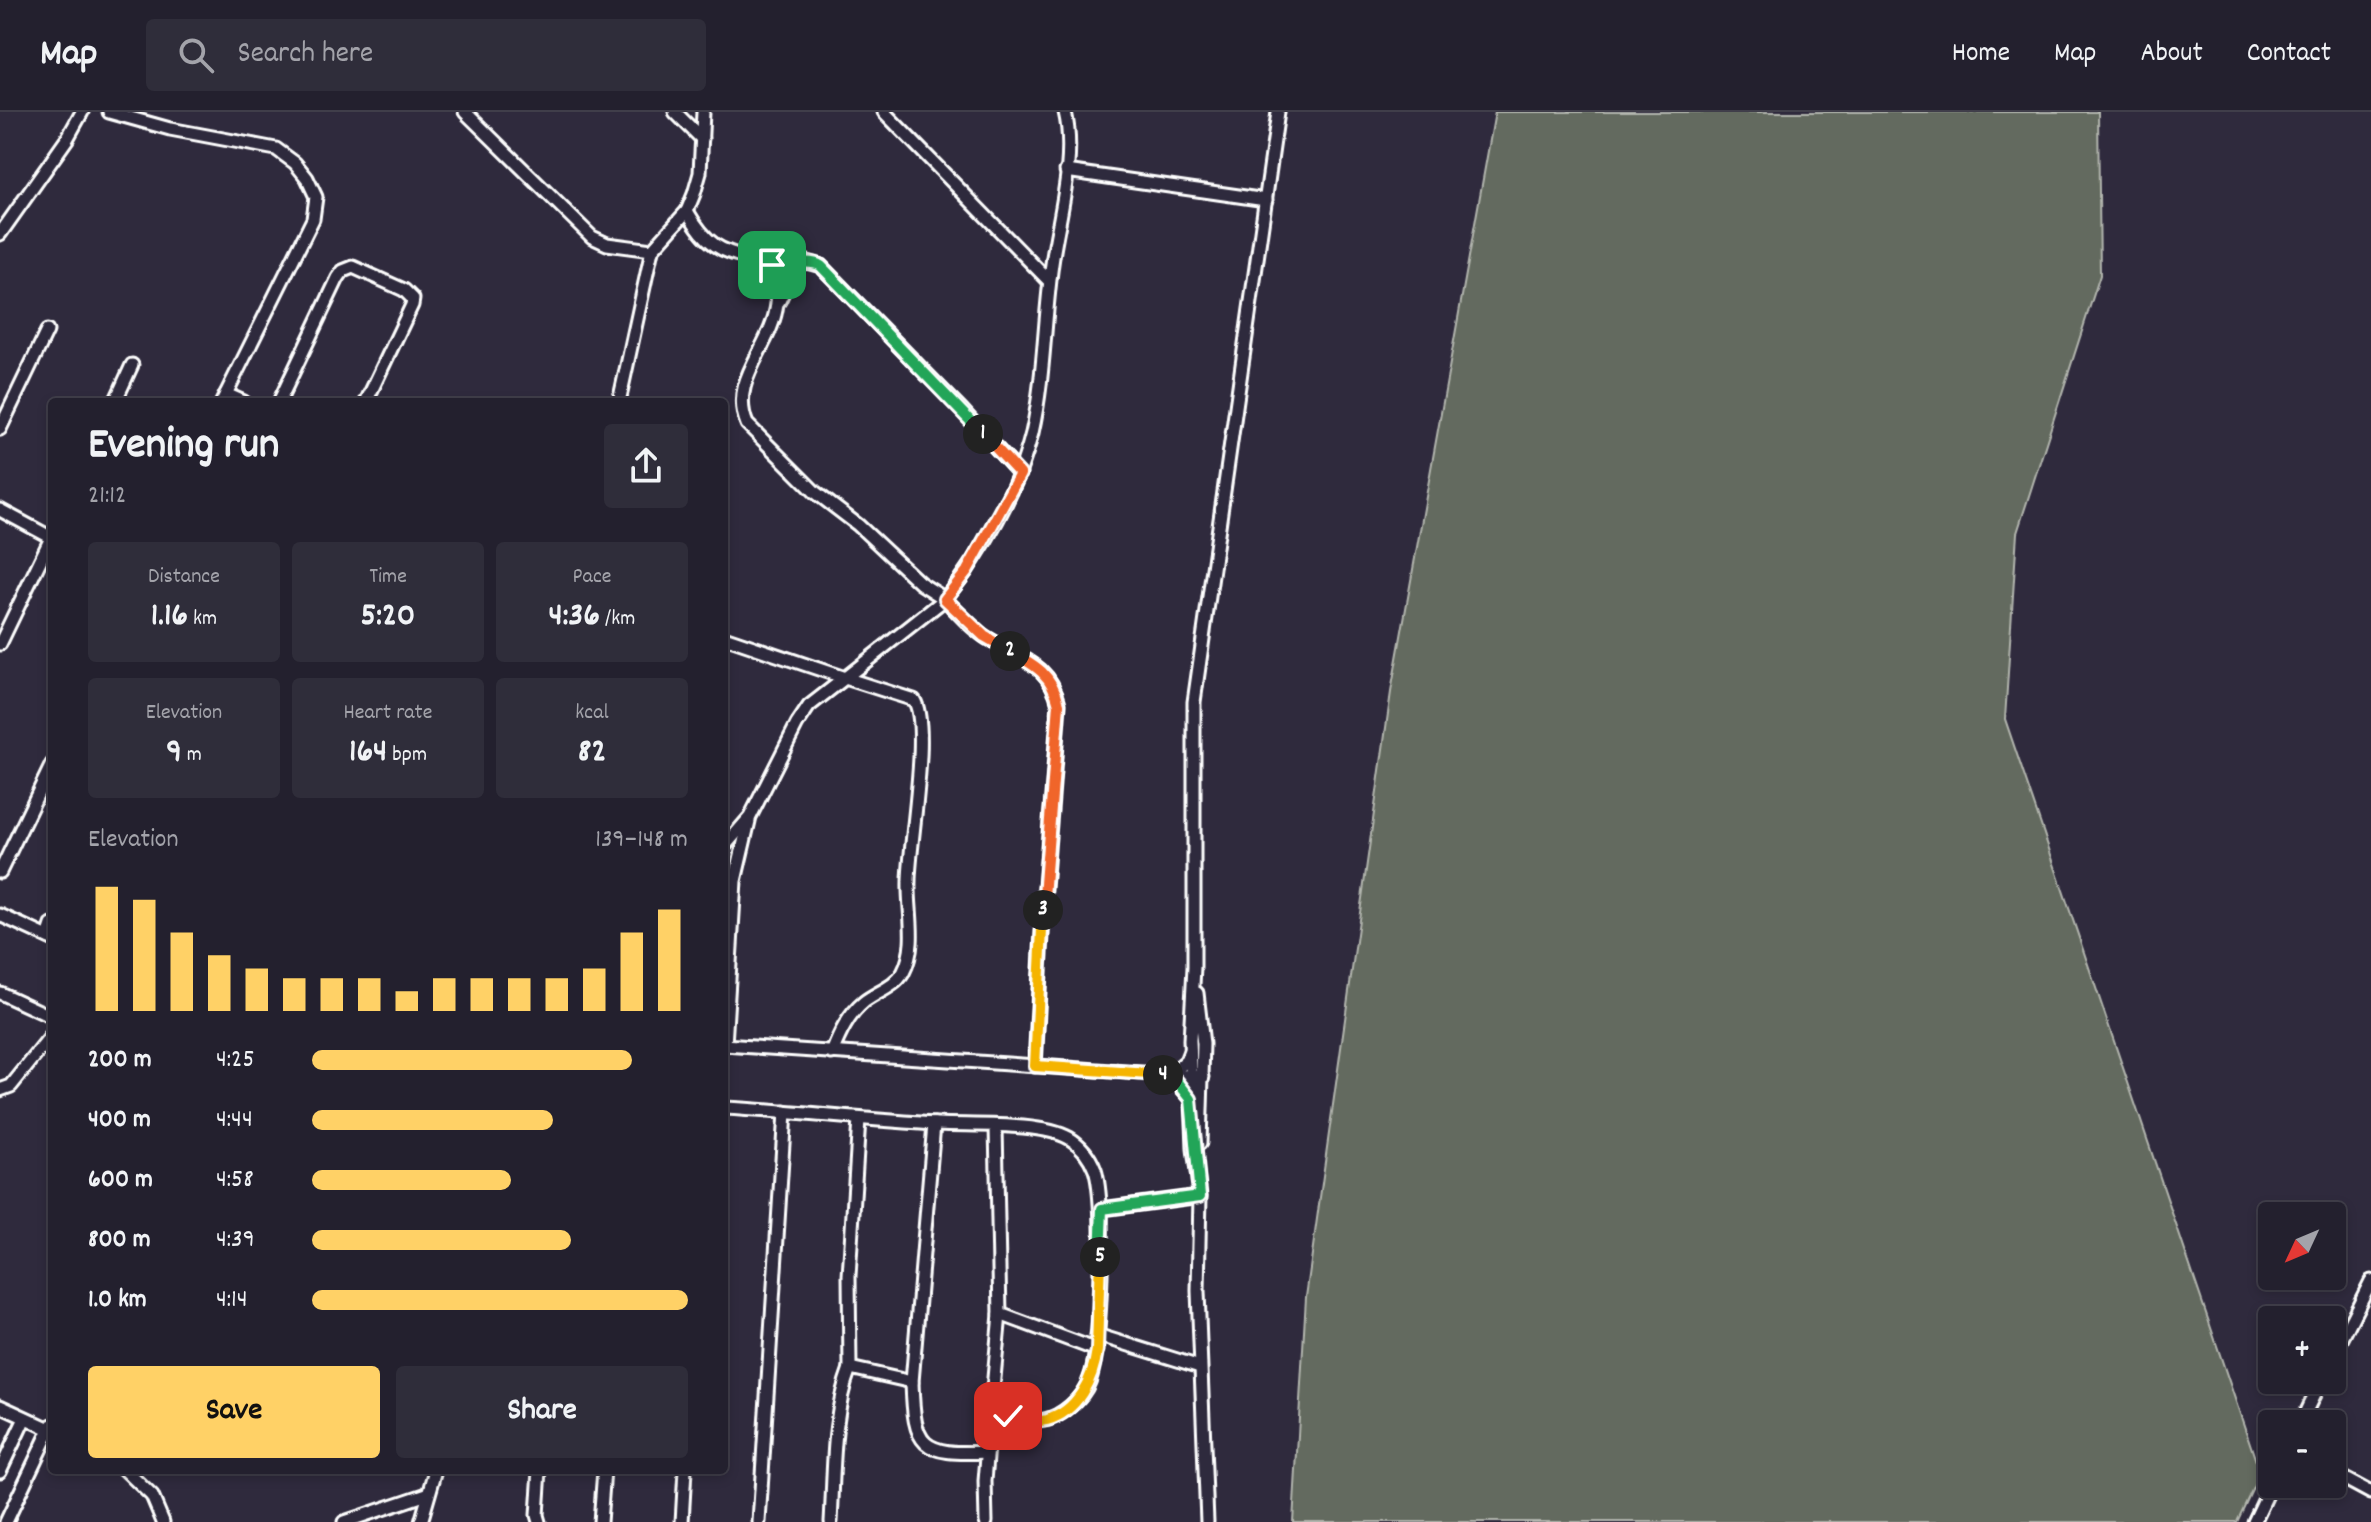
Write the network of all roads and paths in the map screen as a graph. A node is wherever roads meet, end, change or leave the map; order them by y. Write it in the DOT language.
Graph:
graph roads {
  1 [pos="82,112"];
  2 [pos="109,112"];
  3 [pos="465,112"];
  4 [pos="675,112"];
  5 [pos="703,112"];
  6 [pos="884,112"];
  7 [pos="1065,112"];
  8 [pos="1278,112"];
  9 [pos="702,139"];
  10 [pos="1066,171"];
  11 [pos="1266,200"];
  12 [pos="687,211"];
  13 [pos="0,234"];
  14 [pos="652,250"];
  15 [pos="772,265"];
  16 [pos="796,265"];
  17 [pos="1049,281"];
  18 [pos="777,304"];
  19 [pos="47,331"];
  20 [pos="132,365"];
  21 [pos="117,398"];
  22 [pos="224,398"];
  23 [pos="281,398"];
  24 [pos="368,398"];
  25 [pos="620,398"];
  26 [pos="0,429"];
  27 [pos="1020,474"];
  28 [pos="0,510"];
  29 [pos="48,535"];
  30 [pos="48,545"];
  31 [pos="945,599"];
  32 [pos="728,638"];
  33 [pos="0,644"];
  34 [pos="845,678"];
  35 [pos="48,772"];
  36 [pos="750,817"];
  37 [pos="728,842"];
  38 [pos="0,872"];
  39 [pos="0,915"];
  40 [pos="48,933"];
  41 [pos="1194,967"];
  42 [pos="728,973"];
  43 [pos="0,993"];
  44 [pos="48,1015"];
  45 [pos="48,1040"];
  46 [pos="728,1045"];
  47 [pos="1190,1050"];
  48 [pos="832,1053"];
  49 [pos="1035,1066"];
  50 [pos="1170,1075"];
  51 [pos="1197,1076"];
  52 [pos="0,1090"];
  53 [pos="1191,1099"];
  54 [pos="728,1108"];
  55 [pos="785,1112"];
  56 [pos="859,1119"];
  57 [pos="934,1124"];
  58 [pos="996,1127"];
  59 [pos="1198,1168"];
  60 [pos="1200,1196"];
  61 [pos="1102,1209"];
  62 [pos="2371,1281"];
  63 [pos="2366,1302"];
  64 [pos="1000,1314"];
  65 [pos="1097,1335"];
  66 [pos="2346,1335"];
  67 [pos="1097,1350"];
  68 [pos="1200,1367"];
  69 [pos="850,1368"];
  70 [pos="912,1382"];
  71 [pos="0,1406"];
  72 [pos="991,1410"];
  73 [pos="25,1418"];
  74 [pos="48,1427"];
  75 [pos="48,1434"];
  76 [pos="987,1452"];
  77 [pos="0,1471"];
  78 [pos="129,1474"];
  79 [pos="434,1474"];
  80 [pos="540,1474"];
  81 [pos="604,1474"];
  82 [pos="685,1474"];
  83 [pos="2346,1480"];
  84 [pos="2371,1493"];
  85 [pos="427,1494"];
  86 [pos="2265,1498"];
  87 [pos="370,1513"];
  88 [pos="6,1522"];
  89 [pos="163,1522"];
  90 [pos="344,1522"];
  91 [pos="382,1522"];
  92 [pos="421,1522"];
  93 [pos="539,1522"];
  94 [pos="600,1522"];
  95 [pos="682,1522"];
  96 [pos="759,1522"];
  97 [pos="831,1522"];
  98 [pos="986,1522"];
  99 [pos="1207,1522"];
  100 [pos="2254,1522"];
  1 -- 13 [label="street"];
  2 -- 22 [label="street"];
  3 -- 14 [label="street"];
  4 -- 9 [label="street"];
  5 -- 9 [label="street"];
  6 -- 17 [label="street"];
  7 -- 10 [label="street"];
  8 -- 11 [label="street"];
  9 -- 12 [label="street"];
  10 -- 11 [label="street"];
  10 -- 17 [label="street"];
  11 -- 41 [label="street"];
  12 -- 14 [label="street"];
  12 -- 15 [label="street"];
  14 -- 25 [label="street"];
  15 -- 16 [label="street"];
  15 -- 18 [label="street"];
  16 -- 18 [label="street"];
  16 -- 27 [label="street"];
  17 -- 27 [label="street"];
  18 -- 31 [label="street"];
  19 -- 26 [label="street"];
  20 -- 21 [label="street"];
  23 -- 24 [label="street"];
  27 -- 31 [label="street"];
  28 -- 29 [label="street"];
  30 -- 33 [label="street"];
  31 -- 34 [label="street"];
  31 -- 49 [label="street"];
  32 -- 34 [label="street"];
  34 -- 36 [label="street"];
  34 -- 48 [label="street"];
  35 -- 38 [label="street"];
  36 -- 37 [label="street"];
  36 -- 42 [label="street"];
  39 -- 40 [label="street"];
  41 -- 47 [label="street"];
  41 -- 51 [label="street"];
  43 -- 44 [label="street"];
  45 -- 52 [label="street"];
  46 -- 48 [label="street"];
  47 -- 50 [label="street"];
  47 -- 51 [label="street"];
  48 -- 49 [label="street"];
  49 -- 50 [label="street"];
  50 -- 51 [label="street"];
  50 -- 53 [label="street"];
  51 -- 53 [label="street"];
  51 -- 59 [label="street"];
  53 -- 59 [label="street"];
  54 -- 55 [label="street"];
  55 -- 56 [label="street"];
  55 -- 96 [label="street"];
  56 -- 57 [label="street"];
  56 -- 69 [label="street"];
  57 -- 58 [label="street"];
  57 -- 70 [label="street"];
  58 -- 61 [label="street"];
  58 -- 64 [label="street"];
  59 -- 60 [label="street"];
  60 -- 61 [label="street"];
  60 -- 68 [label="street"];
  61 -- 65 [label="street"];
  62 -- 63 [label="street"];
  63 -- 66 [label="street"];
  64 -- 67 [label="street"];
  64 -- 72 [label="street"];
  65 -- 67 [label="street"];
  65 -- 68 [label="street"];
  67 -- 72 [label="street"];
  68 -- 99 [label="street"];
  69 -- 70 [label="street"];
  69 -- 97 [label="street"];
  70 -- 76 [label="street"];
  71 -- 73 [label="street"];
  72 -- 76 [label="street"];
  73 -- 74 [label="street"];
  73 -- 77 [label="street"];
  75 -- 88 [label="street"];
  76 -- 98 [label="street"];
  78 -- 89 [label="street"];
  79 -- 85 [label="street"];
  80 -- 93 [label="street"];
  81 -- 94 [label="street"];
  82 -- 95 [label="street"];
  83 -- 84 [label="street"];
  85 -- 87 [label="street"];
  85 -- 92 [label="street"];
  86 -- 100 [label="street"];
  87 -- 90 [label="street"];
  87 -- 91 [label="street"];
}
